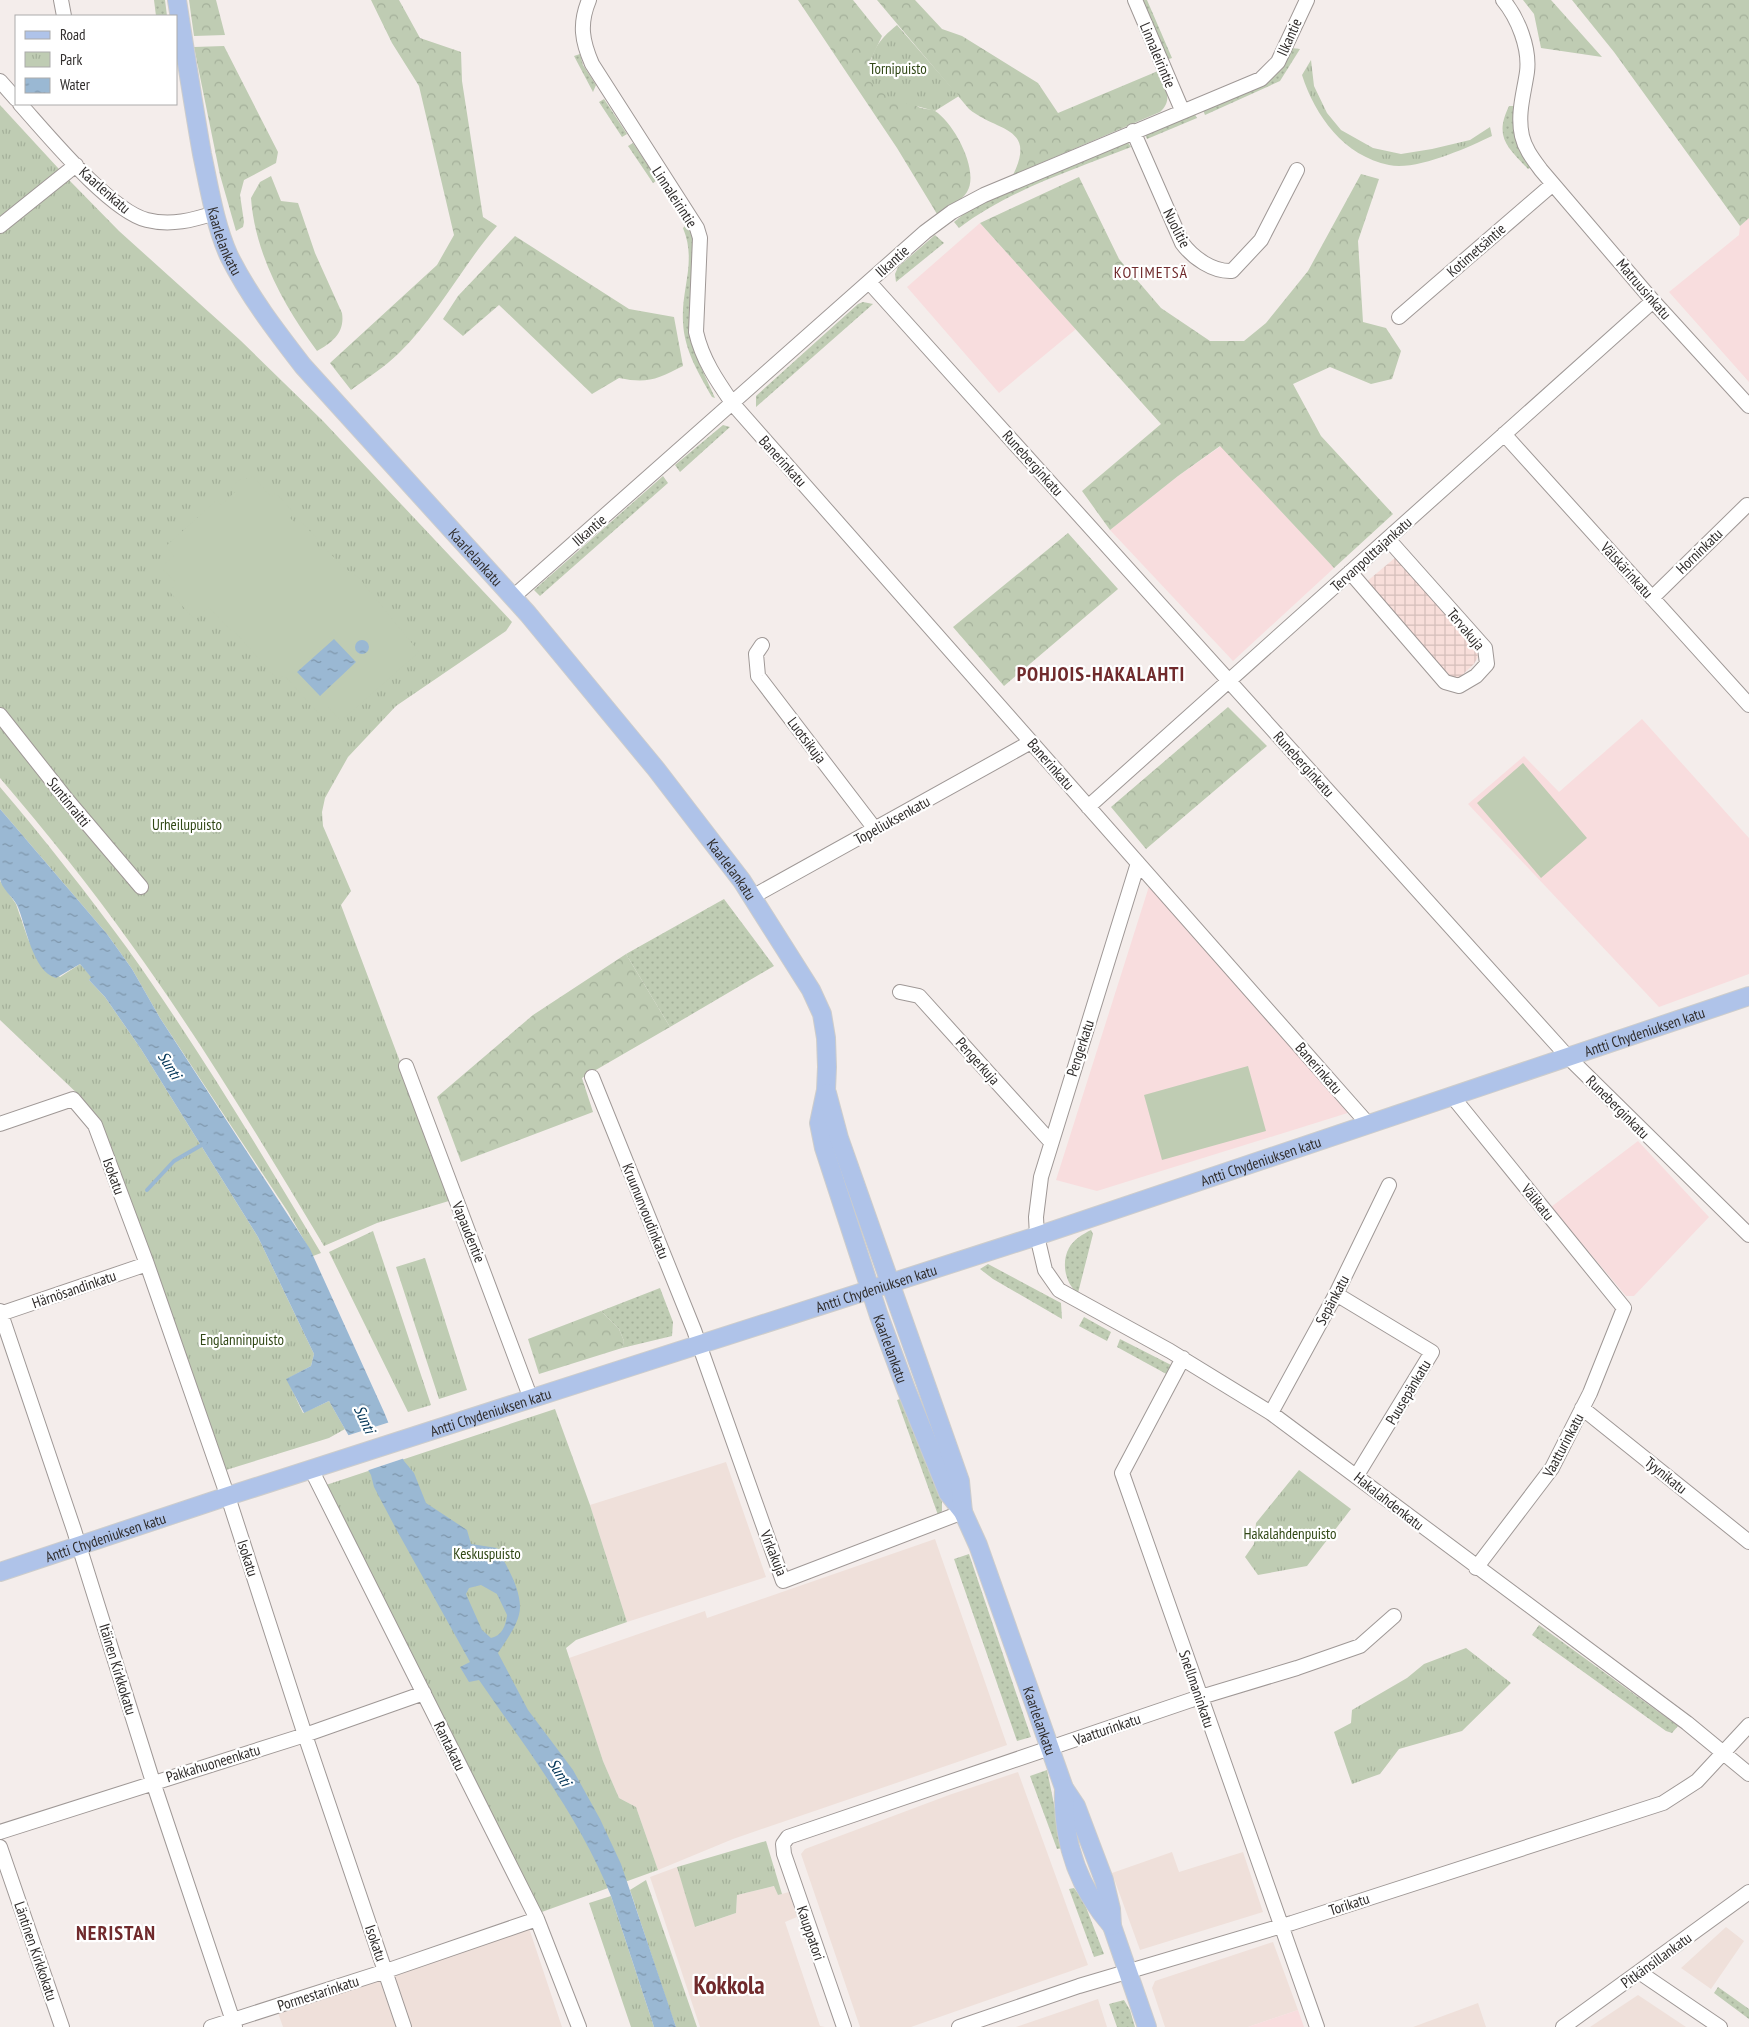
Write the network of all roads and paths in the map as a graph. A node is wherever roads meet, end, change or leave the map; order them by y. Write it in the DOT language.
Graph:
graph roads {
  1 [pos="62,0"];
  2 [pos="177,0"];
  3 [pos="589,0"];
  4 [pos="1135,0"];
  5 [pos="1307,0"];
  6 [pos="1503,0"];
  7 [pos="64,15"];
  8 [pos="0,81"];
  9 [pos="15,96"];
  10 [pos="23,105"];
  11 [pos="1182,110"];
  12 [pos="1133,131"];
  13 [pos="76,165"];
  14 [pos="1297,170"];
  15 [pos="1553,184"];
  16 [pos="215,213"];
  17 [pos="0,226"];
  18 [pos="869,282"];
  19 [pos="1653,301"];
  20 [pos="1399,317"];
  21 [pos="732,404"];
  22 [pos="1749,406"];
  23 [pos="1504,434"];
  24 [pos="1747,505"];
  25 [pos="1388,538"];
  26 [pos="1350,572"];
  27 [pos="513,597"];
  28 [pos="1652,598"];
  29 [pos="762,645"];
  30 [pos="1229,681"];
  31 [pos="1749,706"];
  32 [pos="0,715"];
  33 [pos="1031,742"];
  34 [pos="1088,807"];
  35 [pos="875,829"];
  36 [pos="1138,863"];
  37 [pos="141,887"];
  38 [pos="752,898"];
  39 [pos="900,992"];
  40 [pos="1749,996"];
  41 [pos="1568,1057"];
  42 [pos="406,1066"];
  43 [pos="592,1077"];
  44 [pos="826,1090"];
  45 [pos="1452,1096"];
  46 [pos="0,1124"];
  47 [pos="1369,1124"];
  48 [pos="1050,1141"];
  49 [pos="1390,1185"];
  50 [pos="1749,1235"];
  51 [pos="1037,1236"];
  52 [pos="147,1264"];
  53 [pos="889,1283"];
  54 [pos="870,1289"];
  55 [pos="1336,1294"];
  56 [pos="1624,1308"];
  57 [pos="0,1313"];
  58 [pos="699,1345"];
  59 [pos="1183,1358"];
  60 [pos="531,1399"];
  61 [pos="1582,1408"];
  62 [pos="1271,1412"];
  63 [pos="311,1469"];
  64 [pos="1356,1475"];
  65 [pos="228,1496"];
  66 [pos="963,1512"];
  67 [pos="1749,1542"];
  68 [pos="79,1546"];
  69 [pos="1476,1568"];
  70 [pos="0,1572"];
  71 [pos="1394,1616"];
  72 [pos="424,1693"];
  73 [pos="1200,1698"];
  74 [pos="1749,1725"];
  75 [pos="305,1735"];
  76 [pos="1050,1749"];
  77 [pos="1723,1753"];
  78 [pos="1749,1774"];
  79 [pos="153,1782"];
  80 [pos="0,1832"];
  81 [pos="785,1840"];
  82 [pos="0,1847"];
  83 [pos="1749,1892"];
  84 [pos="537,1918"];
  85 [pos="1280,1926"];
  86 [pos="386,1971"];
  87 [pos="1127,1972"];
  88 [pos="1639,1972"];
  89 [pos="234,2024"];
  90 [pos="62,2027"];
  91 [pos="211,2027"];
  92 [pos="404,2027"];
  93 [pos="579,2027"];
  94 [pos="844,2027"];
  95 [pos="959,2027"];
  96 [pos="1147,2027"];
  97 [pos="1317,2027"];
  98 [pos="1563,2027"];
  99 [pos="1720,2027"];
  1 -- 7 [label="street"];
  2 -- 16 [label="main road, Kaarlelankatu"];
  3 -- 21 [label="street, Linnaleirintie"];
  4 -- 11 [label="street, Linnaleirintie"];
  5 -- 11 [label="street, Ilkantie"];
  6 -- 15 [label="street, Matruusinkatu"];
  8 -- 9 [label="street, Kaarlenkatu"];
  10 -- 13 [label="street, Kaarlenkatu"];
  11 -- 12 [label="street, Ilkantie"];
  12 -- 14 [label="street, Nuolitie"];
  12 -- 18 [label="street, Ilkantie"];
  13 -- 16 [label="street, Kaarlenkatu"];
  13 -- 17 [label="street"];
  15 -- 19 [label="street, Matruusinkatu"];
  15 -- 20 [label="street, Kotimetsäntie"];
  16 -- 27 [label="main road, Kaarlelankatu"];
  18 -- 21 [label="street, Ilkantie"];
  18 -- 30 [label="street, Runeberginkatu"];
  19 -- 22 [label="street, Matruusinkatu"];
  19 -- 23 [label="street, Tervanpolttajankatu"];
  21 -- 27 [label="street, Ilkantie"];
  21 -- 33 [label="street, Banerinkatu"];
  23 -- 25 [label="street, Tervanpolttajankatu"];
  23 -- 28 [label="street, Välskärinkatu"];
  24 -- 28 [label="street, Horninkatu"];
  25 -- 26 [label="street, Tervanpolttajankatu"];
  25 -- 26 [label="street, Tervakuja"];
  26 -- 30 [label="street, Tervanpolttajankatu"];
  27 -- 38 [label="main road, Kaarlelankatu"];
  28 -- 31 [label="street, Välskärinkatu"];
  29 -- 35 [label="street, Luotsikuja"];
  30 -- 34 [label="street, Tervanpolttajankatu"];
  30 -- 41 [label="street, Runeberginkatu"];
  32 -- 37 [label="street, Suntinraitti"];
  33 -- 34 [label="street, Banerinkatu"];
  33 -- 35 [label="street, Topeliuksenkatu"];
  34 -- 36 [label="street, Banerinkatu"];
  35 -- 38 [label="street, Topeliuksenkatu"];
  36 -- 47 [label="street, Banerinkatu"];
  36 -- 48 [label="street, Pengerkatu"];
  38 -- 44 [label="main road, Kaarlelankatu"];
  39 -- 48 [label="street, Pengerkuja"];
  40 -- 41 [label="main road, Antti Chydeniuksen katu"];
  41 -- 45 [label="main road, Antti Chydeniuksen katu"];
  41 -- 50 [label="street, Runeberginkatu"];
  42 -- 60 [label="street, Vapaudentie"];
  43 -- 58 [label="street, Kruununvoudinkatu"];
  44 -- 53 [label="main road, Kaarlelankatu"];
  44 -- 54 [label="main road, Kaarlelankatu"];
  45 -- 47 [label="main road, Antti Chydeniuksen katu"];
  45 -- 56 [label="street, Välikatu"];
  46 -- 52 [label="street, Isokatu"];
  47 -- 51 [label="main road, Antti Chydeniuksen katu"];
  48 -- 51 [label="street, Pengerkatu"];
  49 -- 55 [label="street, Sepänkatu"];
  51 -- 53 [label="main road, Antti Chydeniuksen katu"];
  51 -- 59 [label="street, Hakalahdenkatu"];
  52 -- 57 [label="street, Härnösandinkatu"];
  52 -- 65 [label="street, Isokatu"];
  53 -- 54 [label="main road, Antti Chydeniuksen katu"];
  53 -- 66 [label="main road, Kaarlelankatu"];
  54 -- 58 [label="main road, Antti Chydeniuksen katu"];
  54 -- 66 [label="main road, Kaarlelankatu"];
  55 -- 62 [label="street, Sepänkatu"];
  55 -- 64 [label="street, Puusepänkatu"];
  56 -- 61 [label="street, Vaatturinkatu"];
  57 -- 68 [label="street, Itäinen Kirkkokatu"];
  58 -- 60 [label="main road, Antti Chydeniuksen katu"];
  58 -- 66 [label="street, Virkakuja"];
  59 -- 62 [label="street, Hakalahdenkatu"];
  59 -- 73 [label="street, Snellmaninkatu"];
  60 -- 63 [label="main road, Antti Chydeniuksen katu"];
  61 -- 67 [label="street, Tyynikatu"];
  61 -- 69 [label="street, Vaatturinkatu"];
  62 -- 64 [label="street, Hakalahdenkatu"];
  63 -- 65 [label="main road, Antti Chydeniuksen katu"];
  63 -- 72 [label="street, Rantakatu"];
  64 -- 69 [label="street, Hakalahdenkatu"];
  65 -- 68 [label="main road, Antti Chydeniuksen katu"];
  65 -- 75 [label="street, Isokatu"];
  66 -- 76 [label="main road, Kaarlelankatu"];
  68 -- 70 [label="main road, Antti Chydeniuksen katu"];
  68 -- 79 [label="street, Itäinen Kirkkokatu"];
  69 -- 77 [label="street, Hakalahdenkatu"];
  71 -- 73 [label="street, Vaatturinkatu"];
  72 -- 75 [label="street, Pakkahuoneenkatu"];
  72 -- 84 [label="street, Rantakatu"];
  73 -- 76 [label="street, Vaatturinkatu"];
  73 -- 85 [label="street, Snellmaninkatu"];
  74 -- 77 [label="street, Torikatu"];
  75 -- 79 [label="street, Pakkahuoneenkatu"];
  75 -- 86 [label="street, Isokatu"];
  76 -- 81 [label="street, Vaatturinkatu"];
  76 -- 87 [label="main road, Kaarlelankatu"];
  77 -- 78 [label="street, Hakalahdenkatu"];
  77 -- 85 [label="street, Torikatu"];
  79 -- 80 [label="street, Pakkahuoneenkatu"];
  79 -- 89 [label="street, Itäinen Kirkkokatu"];
  81 -- 94 [label="street, Kauppatori"];
  82 -- 90 [label="street, Läntinen Kirkkokatu"];
  83 -- 88 [label="street, Pitkänsillankatu"];
  84 -- 86 [label="street, Pormestarinkatu"];
  84 -- 93 [label="street, Rantakatu"];
  85 -- 87 [label="street, Torikatu"];
  85 -- 97 [label="street, Snellmaninkatu"];
  86 -- 89 [label="street, Pormestarinkatu"];
  86 -- 92 [label="street, Isokatu"];
  87 -- 95 [label="street, Torikatu"];
  87 -- 96 [label="main road, Kaarlelankatu"];
  88 -- 98 [label="street, Pitkänsillankatu"];
  88 -- 99 [label="street"];
  89 -- 91 [label="street, Pormestarinkatu"];
}
